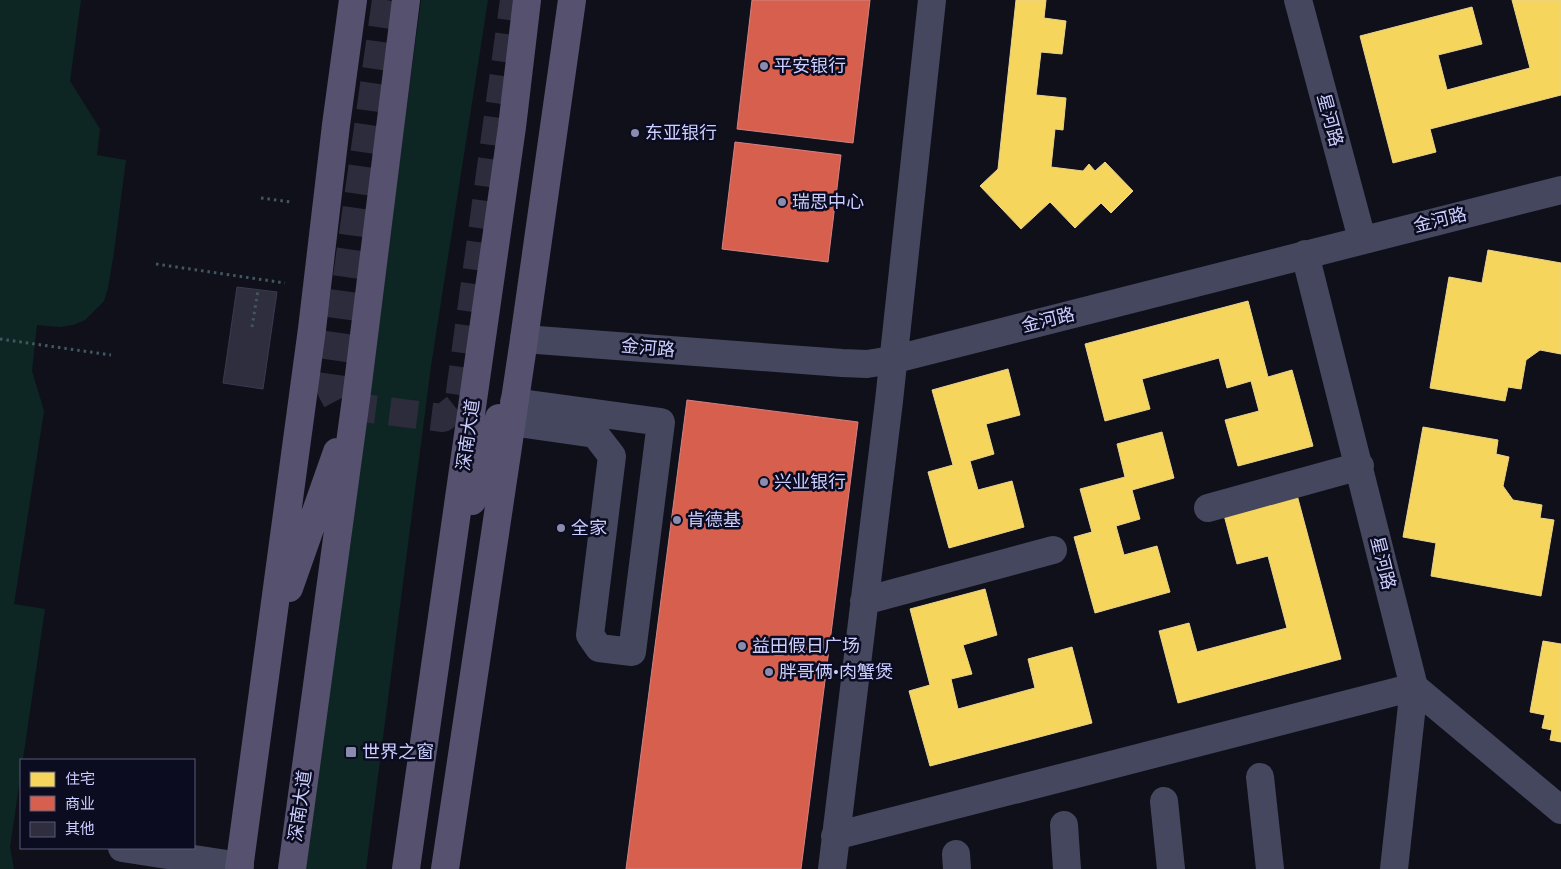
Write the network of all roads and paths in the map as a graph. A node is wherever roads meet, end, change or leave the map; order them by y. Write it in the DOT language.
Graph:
graph roads {
  1 [pos="353,0"];
  2 [pos="406,0"];
  3 [pos="528,0"];
  4 [pos="542,0"];
  5 [pos="572,0"];
  6 [pos="932,0"];
  7 [pos="1298,0"];
  8 [pos="512,127"];
  9 [pos="1561,190"];
  10 [pos="261,198"];
  11 [pos="291,202"];
  12 [pos="1362,240"];
  13 [pos="1305,254"];
  14 [pos="156,264"];
  15 [pos="285,283"];
  16 [pos="258,290"];
  17 [pos="252,327"];
  18 [pos="0,339"];
  19 [pos="524,342"];
  20 [pos="110,356"];
  21 [pos="892,360"];
  22 [pos="356,399"];
  23 [pos="513,412"];
  24 [pos="1360,466"];
  25 [pos="1208,508"];
  26 [pos="1053,550"];
  27 [pos="450,568"];
  28 [pos="864,601"];
  29 [pos="270,643"];
  30 [pos="1414,687"];
  31 [pos="422,767"];
  32 [pos="1260,776"];
  33 [pos="1164,801"];
  34 [pos="1561,810"];
  35 [pos="1064,825"];
  36 [pos="835,836"];
  37 [pos="128,849"];
  38 [pos="239,867"];
  39 [pos="292,869"];
  40 [pos="406,869"];
  41 [pos="422,869"];
  42 [pos="445,869"];
  43 [pos="832,869"];
  44 [pos="1067,869"];
  45 [pos="1171,869"];
  46 [pos="1270,869"];
  47 [pos="1394,869"];
  1 -- 29 [label="main road"];
  2 -- 22 [label="main road, 深南大道"];
  3 -- 8 [label="main road, 深南大道"];
  4 -- 8 [label="main road"];
  5 -- 19 [label="main road"];
  6 -- 21 [label="street"];
  7 -- 12 [label="street, 星河路"];
  8 -- 27 [label="main road, 深南大道"];
  9 -- 12 [label="street, 金河路"];
  10 -- 11 [label="path"];
  12 -- 13 [label="street, 金河路"];
  13 -- 21 [label="street, 金河路"];
  13 -- 24 [label="street, 星河路"];
  14 -- 15 [label="path"];
  16 -- 17 [label="path"];
  18 -- 20 [label="path"];
  19 -- 21 [label="street, 金河路"];
  19 -- 23 [label="main road"];
  19 -- 27 [label="main road"];
  21 -- 28 [label="street"];
  22 -- 29 [label="main road"];
  22 -- 39 [label="main road, 深南大道"];
  23 -- 23 [label="street"];
  23 -- 42 [label="main road"];
  24 -- 25 [label="street"];
  24 -- 30 [label="street, 星河路"];
  26 -- 28 [label="street"];
  27 -- 31 [label="main road, 深南大道"];
  28 -- 36 [label="street"];
  29 -- 38 [label="main road"];
  30 -- 34 [label="street"];
  30 -- 36 [label="street"];
  30 -- 47 [label="street"];
  31 -- 40 [label="main road, 深南大道"];
  31 -- 41 [label="main road"];
  32 -- 46 [label="street"];
  33 -- 45 [label="street"];
  35 -- 44 [label="street"];
  36 -- 43 [label="street"];
  37 -- 38 [label="street"];
}
